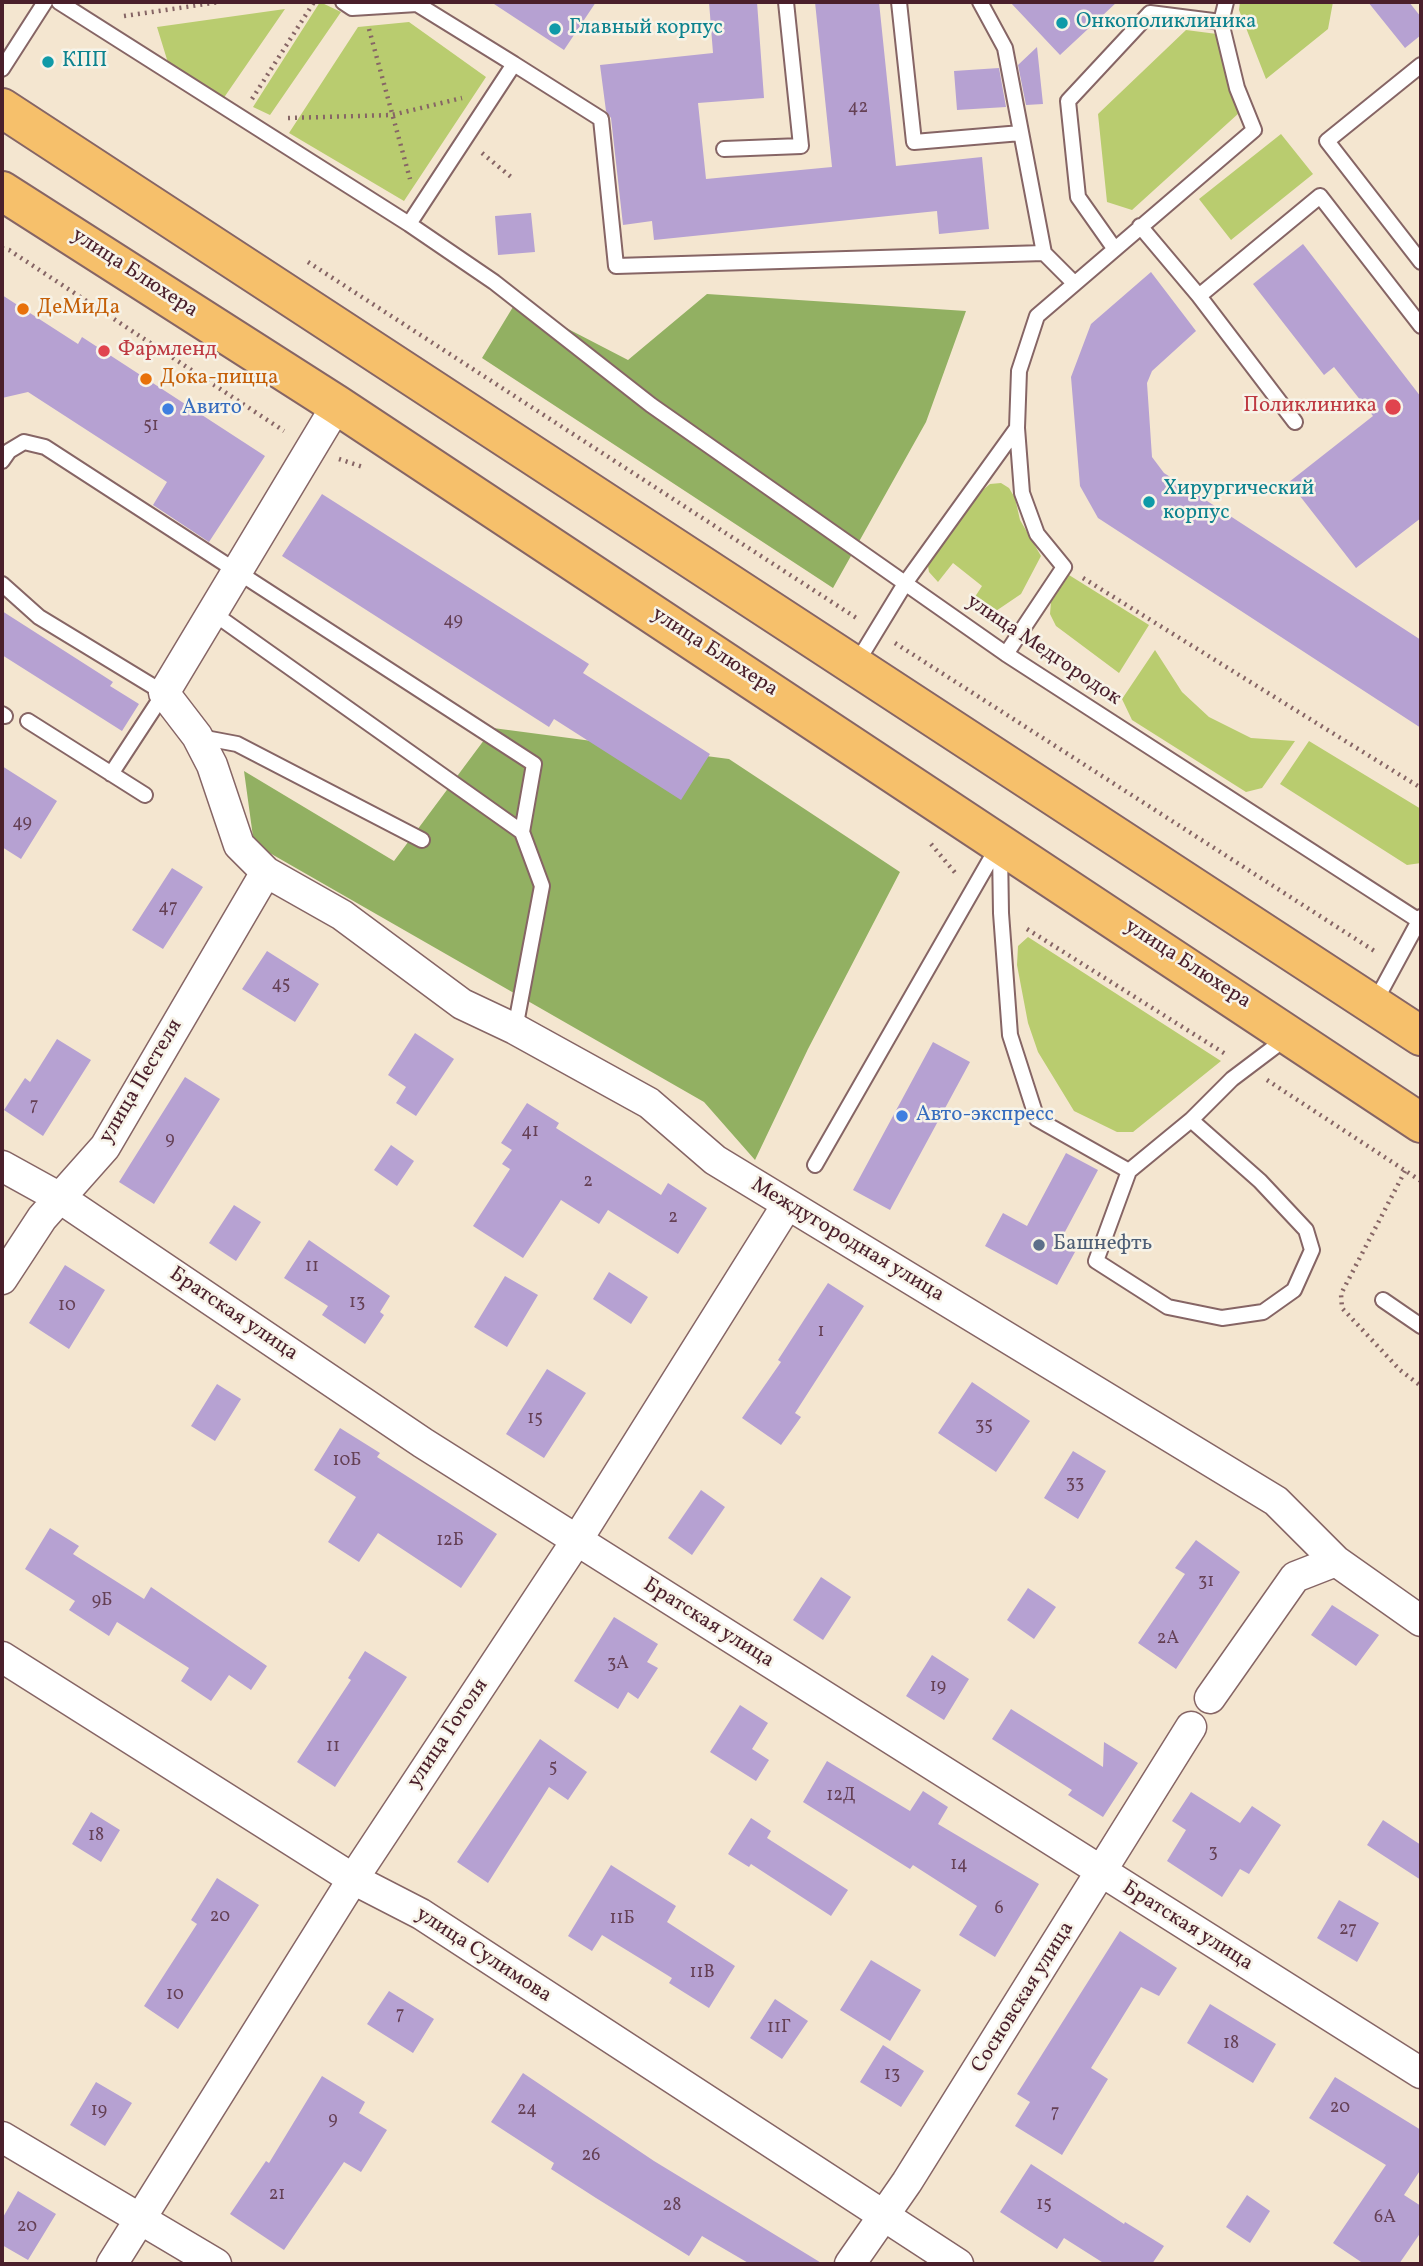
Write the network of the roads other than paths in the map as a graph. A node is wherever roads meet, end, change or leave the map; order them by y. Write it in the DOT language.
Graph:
graph roads {
  1 [pos="45,2"];
  2 [pos="60,2"];
  3 [pos="343,2"];
  4 [pos="786,2"];
  5 [pos="899,2"];
  6 [pos="979,2"];
  7 [pos="1226,2"];
  8 [pos="1221,22"];
  9 [pos="514,64"];
  10 [pos="1421,65"];
  11 [pos="2,69"];
  12 [pos="2,108"];
  13 [pos="1021,133"];
  14 [pos="724,149"];
  15 [pos="2,191"];
  16 [pos="409,224"];
  17 [pos="1140,226"];
  18 [pos="1114,248"];
  19 [pos="1044,253"];
  20 [pos="1421,262"];
  21 [pos="1074,283"];
  22 [pos="1199,296"];
  23 [pos="1421,326"];
  24 [pos="337,405"];
  25 [pos="1295,422"];
  26 [pos="1017,428"];
  27 [pos="2,461"];
  28 [pos="237,573"];
  29 [pos="906,582"];
  30 [pos="2,584"];
  31 [pos="213,613"];
  32 [pos="1006,654"];
  33 [pos="855,666"];
  34 [pos="163,693"];
  35 [pos="28,721"];
  36 [pos="197,736"];
  37 [pos="111,774"];
  38 [pos="145,795"];
  39 [pos="522,832"];
  40 [pos="422,840"];
  41 [pos="1000,842"];
  42 [pos="265,872"];
  43 [pos="1420,920"];
  44 [pos="1373,1005"];
  45 [pos="515,1029"];
  46 [pos="1292,1035"];
  47 [pos="1421,1036"];
  48 [pos="1191,1120"];
  49 [pos="1421,1123"];
  50 [pos="815,1165"];
  51 [pos="2,1166"];
  52 [pos="1129,1171"];
  53 [pos="60,1198"];
  54 [pos="787,1205"];
  55 [pos="2,1279"];
  56 [pos="1383,1300"];
  57 [pos="1421,1326"];
  58 [pos="577,1540"];
  59 [pos="1336,1561"];
  60 [pos="1421,1621"];
  61 [pos="2,1657"];
  62 [pos="1210,1699"];
  63 [pos="1191,1727"];
  64 [pos="1102,1874"];
  65 [pos="352,1879"];
  66 [pos="1421,2073"];
  67 [pos="2,2137"];
  68 [pos="881,2215"];
  69 [pos="141,2219"];
  70 [pos="112,2264"];
  71 [pos="216,2264"];
  72 [pos="850,2264"];
  73 [pos="958,2264"];
  1 -- 11 [label="lane"];
  2 -- 16 [label="lane, улица Медгородок"];
  3 -- 9 [label="lane"];
  4 -- 14 [label="lane"];
  5 -- 13 [label="lane"];
  6 -- 13 [label="lane"];
  7 -- 8 [label="lane"];
  8 -- 17 [label="lane"];
  8 -- 18 [label="lane"];
  9 -- 16 [label="lane"];
  9 -- 19 [label="lane"];
  10 -- 20 [label="lane"];
  12 -- 33 [label="main road"];
  13 -- 19 [label="lane"];
  15 -- 24 [label="main road, улица Блюхера"];
  16 -- 29 [label="lane, улица Медгородок"];
  17 -- 18 [label="lane"];
  17 -- 22 [label="lane"];
  18 -- 21 [label="lane"];
  19 -- 21 [label="lane"];
  21 -- 26 [label="lane"];
  22 -- 23 [label="lane"];
  22 -- 25 [label="lane"];
  24 -- 28 [label="street"];
  24 -- 41 [label="main road, улица Блюхера"];
  26 -- 29 [label="lane"];
  26 -- 32 [label="lane"];
  27 -- 28 [label="lane"];
  28 -- 31 [label="street"];
  28 -- 39 [label="lane"];
  29 -- 32 [label="lane, улица Медгородок"];
  29 -- 33 [label="lane"];
  30 -- 34 [label="lane"];
  31 -- 34 [label="street"];
  31 -- 39 [label="lane"];
  32 -- 43 [label="lane, улица Медгородок"];
  33 -- 44 [label="main road"];
  34 -- 36 [label="street, Междугородная улица"];
  34 -- 37 [label="lane"];
  35 -- 37 [label="lane"];
  36 -- 40 [label="lane"];
  36 -- 42 [label="street, Междугородная улица"];
  37 -- 38 [label="lane"];
  39 -- 45 [label="lane"];
  41 -- 46 [label="main road, улица Блюхера"];
  41 -- 50 [label="lane"];
  41 -- 52 [label="lane"];
  42 -- 45 [label="street, Междугородная улица"];
  42 -- 53 [label="street, улица Пестеля"];
  43 -- 44 [label="lane, улица Медгородок"];
  44 -- 47 [label="main road"];
  45 -- 54 [label="street, Междугородная улица"];
  46 -- 48 [label="lane"];
  46 -- 49 [label="main road, улица Блюхера"];
  48 -- 52 [label="lane"];
  48 -- 52 [label="lane"];
  51 -- 53 [label="street, Братская улица"];
  53 -- 55 [label="street, улица Пестеля"];
  53 -- 58 [label="street, Братская улица"];
  54 -- 58 [label="street, улица Гоголя"];
  54 -- 59 [label="street, Междугородная улица"];
  56 -- 57 [label="lane"];
  58 -- 64 [label="street, Братская улица"];
  58 -- 65 [label="street, улица Гоголя"];
  59 -- 60 [label="street, Междугородная улица"];
  59 -- 62 [label="street"];
  61 -- 65 [label="street, улица Сулимова"];
  63 -- 64 [label="street, Сосновская улица"];
  64 -- 66 [label="street, Братская улица"];
  64 -- 68 [label="street, Сосновская улица"];
  65 -- 68 [label="street, улица Сулимова"];
  65 -- 69 [label="street, улица Гоголя"];
  67 -- 69 [label="street"];
  68 -- 72 [label="street, Сосновская улица"];
  68 -- 73 [label="street, улица Сулимова"];
  69 -- 70 [label="street, улица Гоголя"];
  69 -- 71 [label="street"];
}
